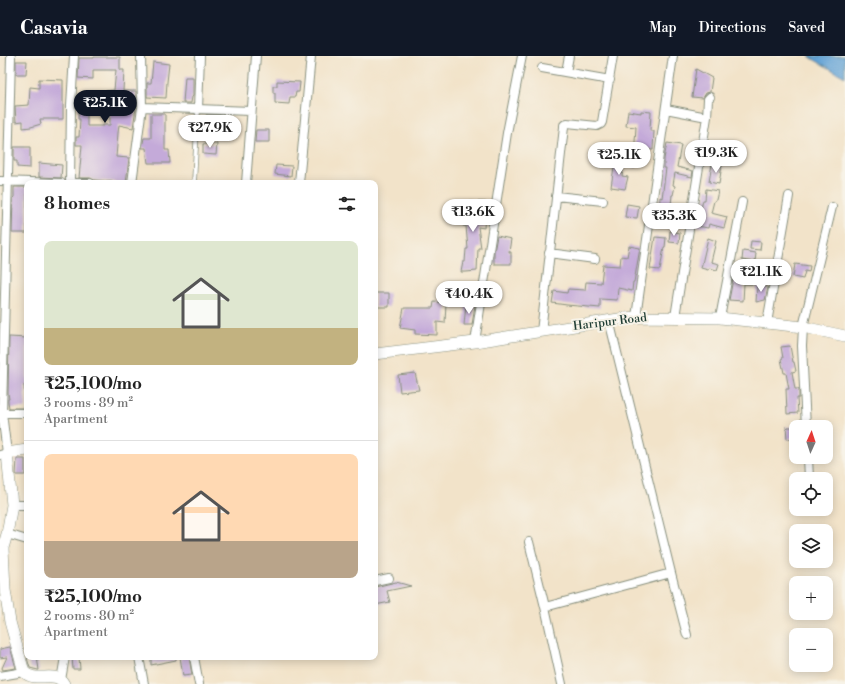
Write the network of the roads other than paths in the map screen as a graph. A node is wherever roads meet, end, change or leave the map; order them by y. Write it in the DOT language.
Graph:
graph roads {
  1 [pos="11,56"];
  2 [pos="74,56"];
  3 [pos="141,56"];
  4 [pos="200,56"];
  5 [pos="256,56"];
  6 [pos="311,56"];
  7 [pos="522,56"];
  8 [pos="569,56"];
  9 [pos="613,56"];
  10 [pos="673,56"];
  11 [pos="542,68"];
  12 [pos="566,72"];
  13 [pos="610,80"];
  14 [pos="710,97"];
  15 [pos="142,107"];
  16 [pos="198,109"];
  17 [pos="666,109"];
  18 [pos="251,111"];
  19 [pos="707,116"];
  20 [pos="70,180"];
  21 [pos="132,180"];
  22 [pos="194,180"];
  23 [pos="246,180"];
  24 [pos="299,180"];
  25 [pos="4,181"];
  26 [pos="24,182"];
  27 [pos="556,196"];
  28 [pos="789,196"];
  29 [pos="603,201"];
  30 [pos="742,202"];
  31 [pos="832,207"];
  32 [pos="550,253"];
  33 [pos="595,259"];
  34 [pos="636,317"];
  35 [pos="675,317"];
  36 [pos="720,318"];
  37 [pos="609,320"];
  38 [pos="767,323"];
  39 [pos="803,328"];
  40 [pos="540,332"];
  41 [pos="845,336"];
  42 [pos="475,342"];
  43 [pos="378,354"];
  44 [pos="2,359"];
  45 [pos="2,413"];
  46 [pos="24,413"];
  47 [pos="806,420"];
  48 [pos="24,451"];
  49 [pos="4,454"];
  50 [pos="12,505"];
  51 [pos="24,505"];
  52 [pos="7,534"];
  53 [pos="24,539"];
  54 [pos="529,542"];
  55 [pos="1,548"];
  56 [pos="671,573"];
  57 [pos="389,578"];
  58 [pos="378,580"];
  59 [pos="545,607"];
  60 [pos="687,635"];
  61 [pos="65,660"];
  62 [pos="140,660"];
  63 [pos="195,660"];
  64 [pos="24,672"];
  65 [pos="0,676"];
  66 [pos="62,682"];
  67 [pos="144,684"];
  68 [pos="199,684"];
  69 [pos="562,684"];
  1 -- 25 [label="street"];
  2 -- 20 [label="street"];
  3 -- 15 [label="street"];
  4 -- 16 [label="street"];
  5 -- 18 [label="street"];
  6 -- 24 [label="street"];
  7 -- 42 [label="street"];
  8 -- 12 [label="street"];
  9 -- 13 [label="street"];
  10 -- 17 [label="street"];
  11 -- 12 [label="street"];
  12 -- 13 [label="street"];
  13 -- 27 [label="street"];
  14 -- 19 [label="street"];
  15 -- 16 [label="street"];
  15 -- 21 [label="street"];
  16 -- 18 [label="street"];
  16 -- 22 [label="lane"];
  17 -- 19 [label="street"];
  17 -- 34 [label="street"];
  18 -- 23 [label="street"];
  19 -- 35 [label="street"];
  25 -- 26 [label="street"];
  25 -- 44 [label="street"];
  27 -- 29 [label="street"];
  27 -- 32 [label="street"];
  28 -- 38 [label="street"];
  30 -- 36 [label="street"];
  31 -- 39 [label="street"];
  32 -- 33 [label="street"];
  32 -- 40 [label="street"];
  34 -- 35 [label="street, Haripur Road"];
  34 -- 37 [label="street, Haripur Road"];
  35 -- 36 [label="street, Haripur Road"];
  36 -- 38 [label="street, Haripur Road"];
  37 -- 40 [label="street, Haripur Road"];
  37 -- 56 [label="street"];
  38 -- 39 [label="street, Haripur Road"];
  39 -- 41 [label="street, Haripur Road"];
  39 -- 47 [label="street"];
  40 -- 42 [label="street, Haripur Road"];
  42 -- 43 [label="street, Haripur Road"];
  44 -- 45 [label="street"];
  45 -- 46 [label="street"];
  45 -- 49 [label="street"];
  48 -- 49 [label="street"];
  49 -- 50 [label="street"];
  50 -- 51 [label="street"];
  50 -- 52 [label="street"];
  52 -- 53 [label="street"];
  52 -- 55 [label="street"];
  54 -- 59 [label="street"];
  55 -- 64 [label="street"];
  56 -- 59 [label="street"];
  56 -- 60 [label="street"];
  57 -- 58 [label="street"];
  59 -- 69 [label="street"];
  61 -- 66 [label="street"];
  62 -- 67 [label="street"];
  63 -- 68 [label="street"];
  64 -- 65 [label="street"];
  64 -- 66 [label="street"];
}
